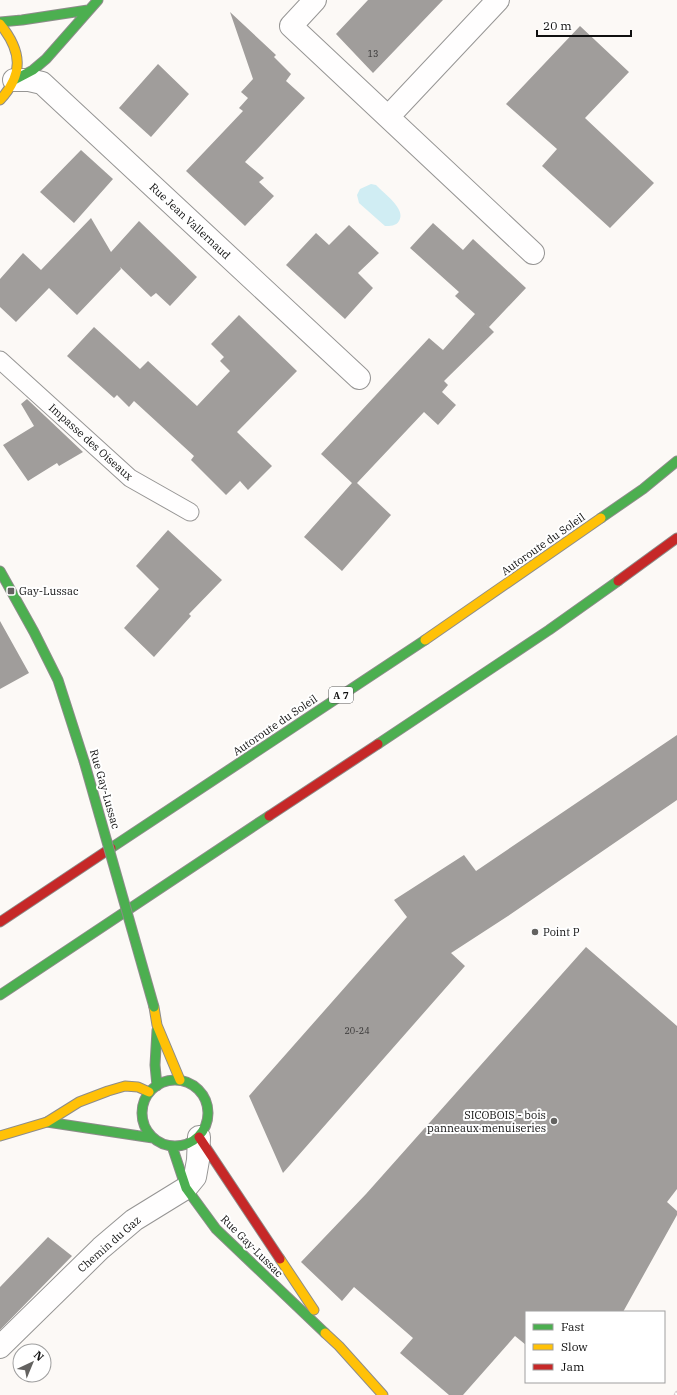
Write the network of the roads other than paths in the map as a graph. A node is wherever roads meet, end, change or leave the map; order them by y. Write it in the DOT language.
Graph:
graph roads {
  1 [pos="98,0"];
  2 [pos="315,0"];
  3 [pos="498,0"];
  4 [pos="88,10"];
  5 [pos="0,23"];
  6 [pos="14,80"];
  7 [pos="0,100"];
  8 [pos="388,117"];
  9 [pos="533,253"];
  10 [pos="0,360"];
  11 [pos="359,378"];
  12 [pos="677,461"];
  13 [pos="190,512"];
  14 [pos="677,538"];
  15 [pos="0,571"];
  16 [pos="0,922"];
  17 [pos="0,994"];
  18 [pos="157,1025"];
  19 [pos="180,1080"];
  20 [pos="153,1089"];
  21 [pos="47,1122"];
  22 [pos="0,1136"];
  23 [pos="199,1137"];
  24 [pos="153,1138"];
  25 [pos="172,1146"];
  26 [pos="186,1188"];
  27 [pos="339,1346"];
  28 [pos="0,1347"];
  29 [pos="383,1395"];
  1 -- 4 [label="main road"];
  2 -- 8 [label="street"];
  3 -- 8 [label="street"];
  4 -- 5 [label="main road"];
  4 -- 6 [label="main road"];
  5 -- 6 [label="main road"];
  6 -- 7 [label="main road"];
  6 -- 11 [label="street, Rue Jean Vallernaud"];
  8 -- 9 [label="street"];
  10 -- 13 [label="lane, Impasse des Oiseaux"];
  12 -- 16 [label="main road, Autoroute du Soleil / A 7"];
  14 -- 17 [label="main road"];
  15 -- 18 [label="main road, Rue Gay-Lussac, bridge"];
  18 -- 19 [label="main road, Rue Gay-Lussac"];
  18 -- 20 [label="main road, Rue Gay-Lussac"];
  19 -- 20 [label="main road"];
  19 -- 23 [label="main road"];
  20 -- 21 [label="main road"];
  20 -- 24 [label="main road"];
  21 -- 22 [label="main road"];
  21 -- 24 [label="main road"];
  23 -- 25 [label="main road"];
  23 -- 26 [label="street, Chemin du Gaz"];
  23 -- 27 [label="main road, Rue Gay-Lussac"];
  24 -- 25 [label="main road"];
  25 -- 26 [label="main road, Rue Gay-Lussac"];
  26 -- 27 [label="main road, Rue Gay-Lussac"];
  26 -- 28 [label="street, Chemin du Gaz"];
  27 -- 29 [label="main road, Rue Gay-Lussac"];
}
